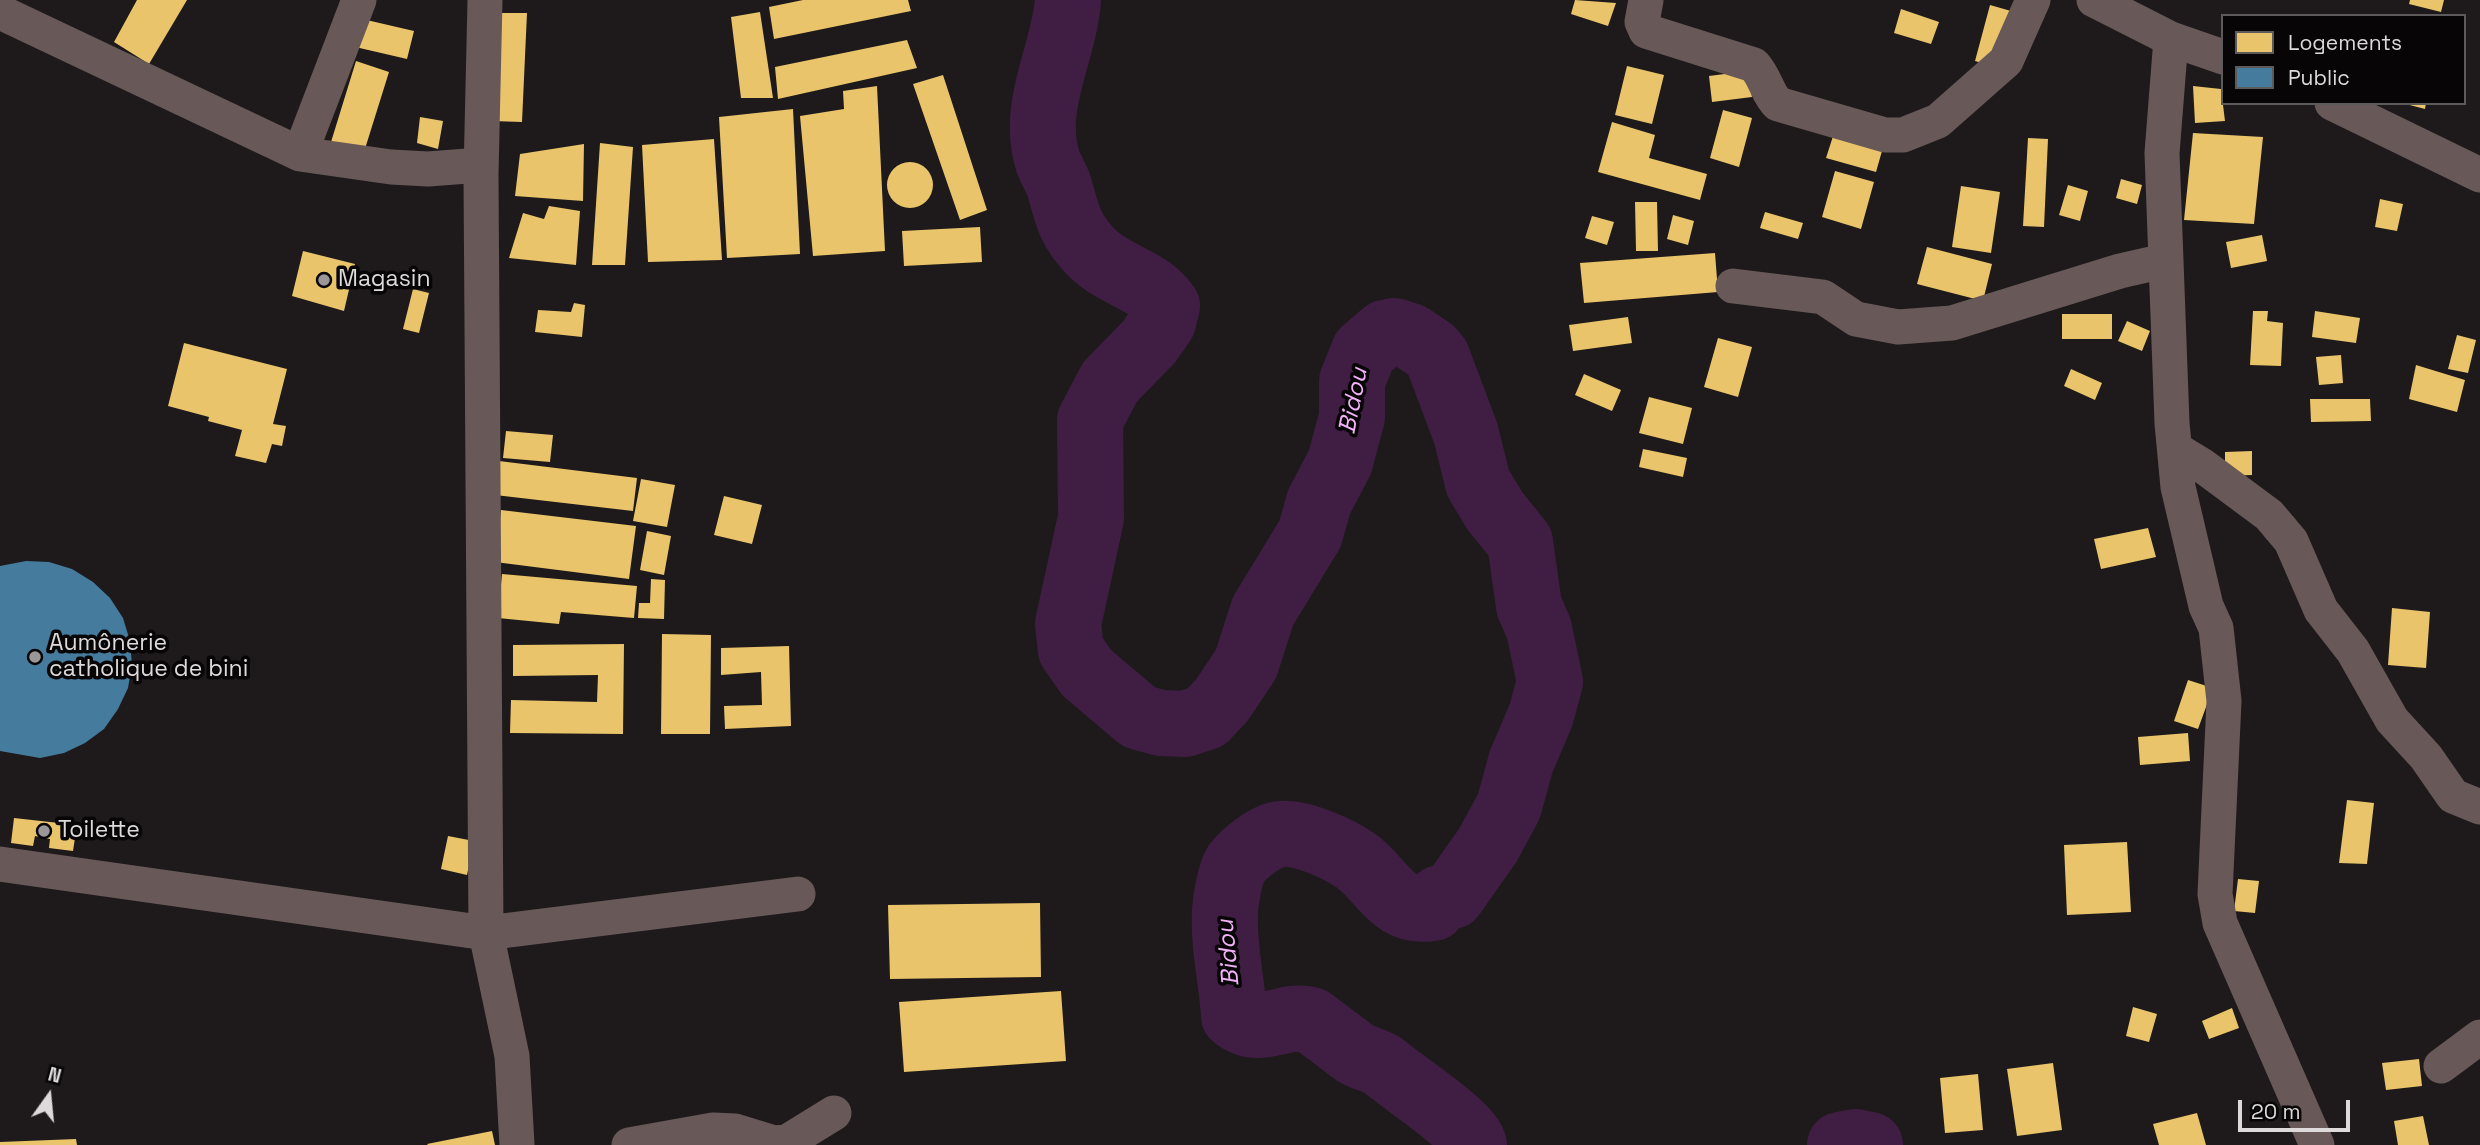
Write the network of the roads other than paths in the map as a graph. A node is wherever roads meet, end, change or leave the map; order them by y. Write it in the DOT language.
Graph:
graph roads {
  1 [pos="359,0"];
  2 [pos="485,0"];
  3 [pos="1646,0"];
  4 [pos="2033,0"];
  5 [pos="2094,0"];
  6 [pos="0,12"];
  7 [pos="2171,38"];
  8 [pos="2221,56"];
  9 [pos="2336,105"];
  10 [pos="300,154"];
  11 [pos="481,164"];
  12 [pos="2480,175"];
  13 [pos="2164,261"];
  14 [pos="1733,286"];
  15 [pos="2175,449"];
  16 [pos="2480,807"];
  17 [pos="0,864"];
  18 [pos="798,894"];
  19 [pos="486,933"];
  20 [pos="2480,1037"];
  21 [pos="2441,1066"];
  22 [pos="834,1113"];
  23 [pos="517,1145"];
  24 [pos="629,1145"];
  25 [pos="2317,1145"];
  1 -- 10 [label="street"];
  2 -- 11 [label="street"];
  3 -- 4 [label="street"];
  5 -- 7 [label="street"];
  6 -- 10 [label="street"];
  7 -- 8 [label="street"];
  7 -- 13 [label="street"];
  9 -- 12 [label="street"];
  10 -- 11 [label="street"];
  11 -- 19 [label="street"];
  13 -- 14 [label="street"];
  13 -- 15 [label="street"];
  15 -- 16 [label="street"];
  15 -- 25 [label="street"];
  17 -- 19 [label="street"];
  18 -- 19 [label="street"];
  19 -- 23 [label="street"];
  20 -- 21 [label="street"];
  22 -- 24 [label="street"];
}
